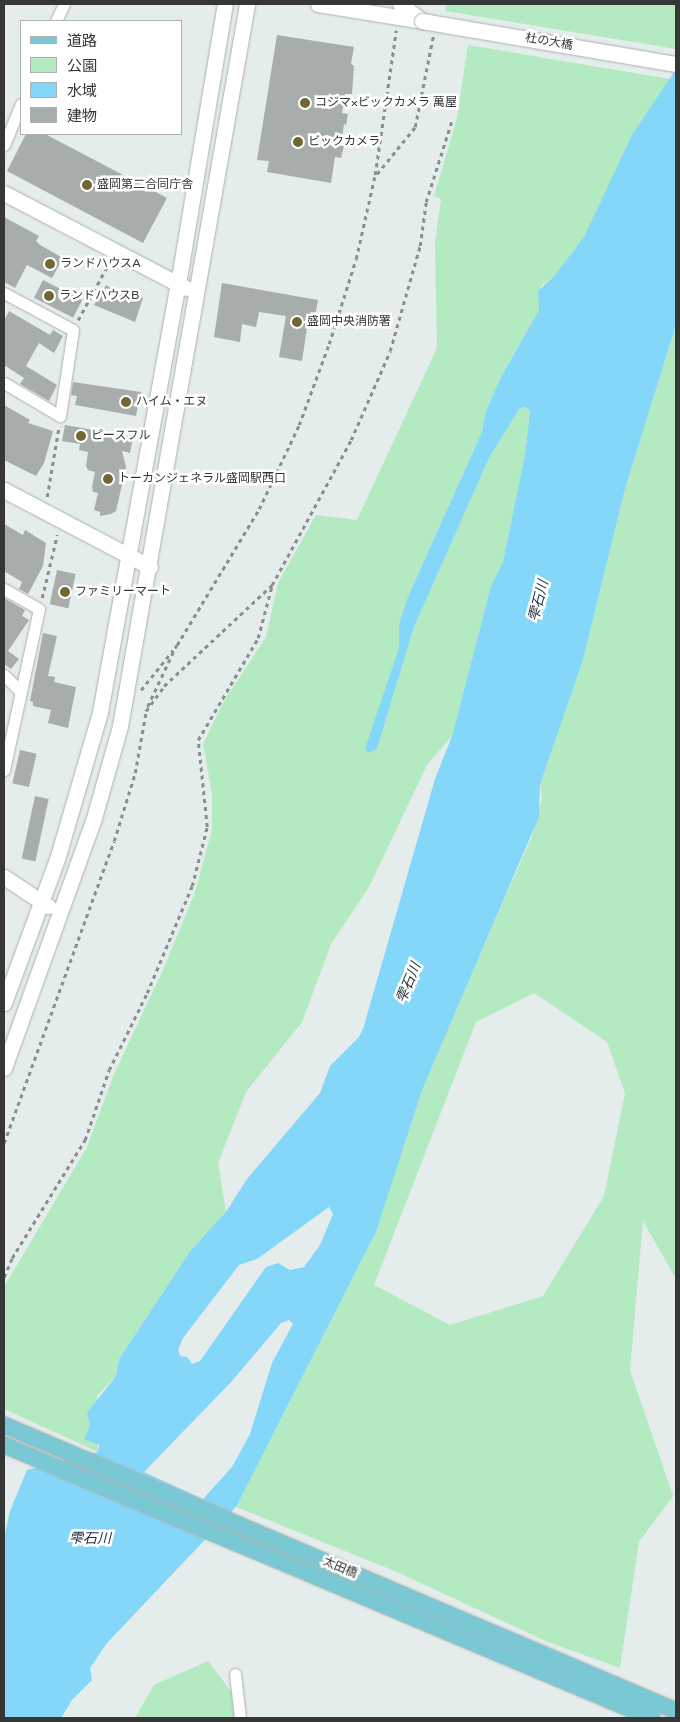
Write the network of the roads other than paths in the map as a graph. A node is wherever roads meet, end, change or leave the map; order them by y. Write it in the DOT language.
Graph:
graph roads {
  1 [pos="64,4"];
  2 [pos="225,4"];
  3 [pos="248,4"];
  4 [pos="318,4"];
  5 [pos="400,4"];
  6 [pos="56,20"];
  7 [pos="429,24"];
  8 [pos="676,64"];
  9 [pos="20,106"];
  10 [pos="4,145"];
  11 [pos="4,193"];
  12 [pos="178,284"];
  13 [pos="4,293"];
  14 [pos="197,294"];
  15 [pos="4,383"];
  16 [pos="4,490"];
  17 [pos="129,556"];
  18 [pos="150,567"];
  19 [pos="4,589"];
  20 [pos="4,675"];
  21 [pos="20,691"];
  22 [pos="4,770"];
  23 [pos="4,877"];
  24 [pos="42,902"];
  25 [pos="60,913"];
  26 [pos="4,1003"];
  27 [pos="4,1068"];
  28 [pos="4,1425"];
  29 [pos="4,1445"];
  30 [pos="235,1674"];
  31 [pos="676,1711"];
  32 [pos="240,1718"];
  33 [pos="652,1718"];
  1 -- 6 [label="street"];
  2 -- 12 [label="street"];
  3 -- 14 [label="street"];
  4 -- 7 [label="street, 杜の大橋"];
  5 -- 7 [label="street"];
  7 -- 8 [label="street, 杜の大橋, bridge"];
  9 -- 10 [label="street"];
  11 -- 12 [label="street"];
  12 -- 14 [label="street"];
  12 -- 17 [label="street"];
  13 -- 15 [label="street"];
  14 -- 18 [label="street"];
  16 -- 17 [label="street"];
  17 -- 18 [label="street"];
  17 -- 24 [label="street"];
  18 -- 25 [label="street"];
  19 -- 21 [label="street"];
  20 -- 21 [label="street"];
  21 -- 22 [label="street"];
  23 -- 24 [label="street"];
  24 -- 25 [label="street"];
  24 -- 26 [label="street"];
  25 -- 27 [label="street"];
  28 -- 31 [label="main road, 太田橋"];
  29 -- 33 [label="main road, 太田橋"];
  30 -- 32 [label="street"];
}
